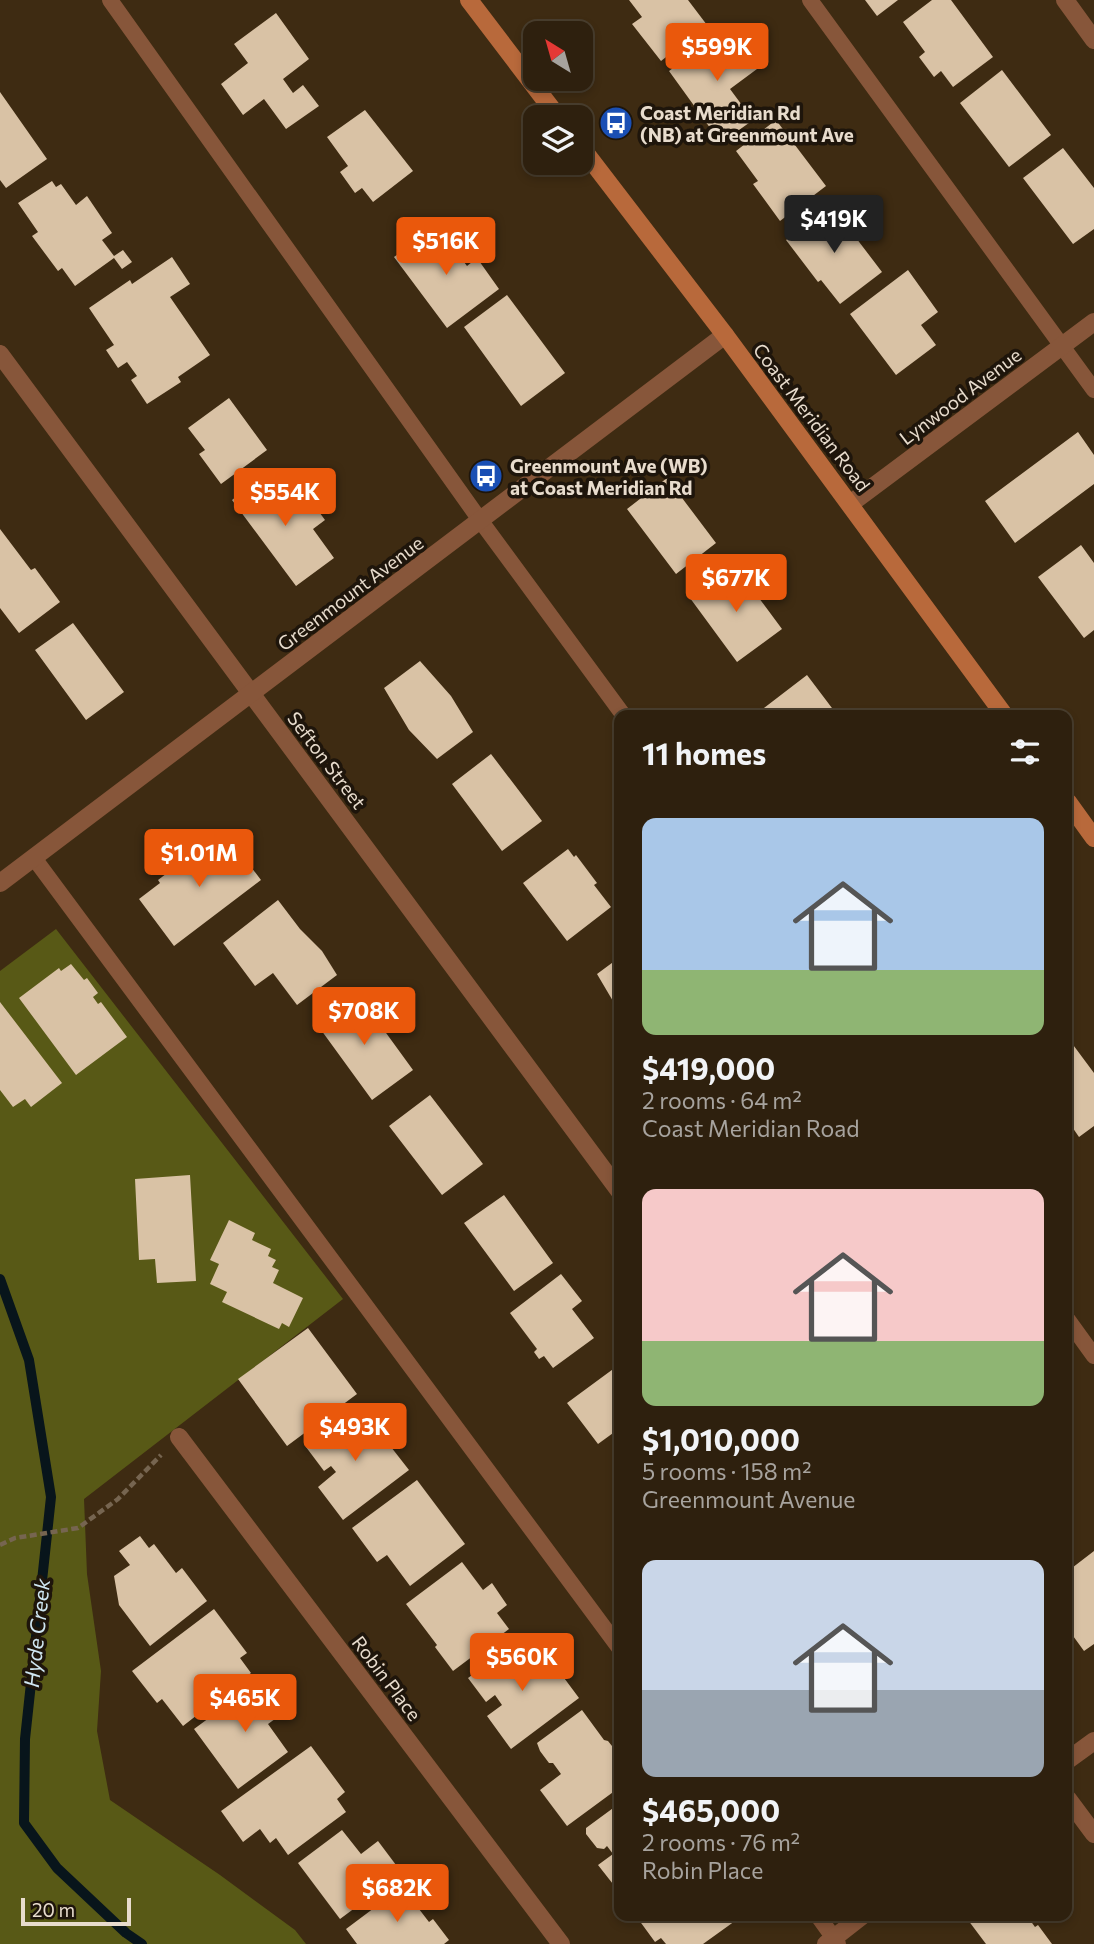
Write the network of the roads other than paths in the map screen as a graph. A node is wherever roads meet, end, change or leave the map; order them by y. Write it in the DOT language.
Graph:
graph roads {
  1 [pos="110,0"];
  2 [pos="468,0"];
  3 [pos="810,0"];
  4 [pos="1065,0"];
  5 [pos="1094,40"];
  6 [pos="549,105"];
  7 [pos="593,163"];
  8 [pos="1094,321"];
  9 [pos="725,335"];
  10 [pos="1062,346"];
  11 [pos="0,354"];
  12 [pos="1094,390"];
  13 [pos="850,504"];
  14 [pos="480,520"];
  15 [pos="252,694"];
  16 [pos="620,710"];
  17 [pos="1001,710"];
  18 [pos="1072,808"];
  19 [pos="1094,838"];
  20 [pos="34,858"];
  21 [pos="0,883"];
  22 [pos="614,1184"];
  23 [pos="1072,1326"];
  24 [pos="1094,1356"];
  25 [pos="179,1437"];
  26 [pos="614,1641"];
  27 [pos="1094,1741"];
  28 [pos="1072,1757"];
  29 [pos="1072,1804"];
  30 [pos="1094,1834"];
  31 [pos="821,1921"];
  32 [pos="857,1921"];
  33 [pos="833,1942"];
  34 [pos="561,1944"];
  1 -- 14 [label="lane"];
  2 -- 6 [label="main road"];
  3 -- 10 [label="lane"];
  4 -- 5 [label="street"];
  7 -- 9 [label="main road, Coast Meridian Road"];
  8 -- 10 [label="street, Lynwood Avenue"];
  9 -- 13 [label="main road, Coast Meridian Road"];
  9 -- 14 [label="street, Greenmount Avenue"];
  10 -- 12 [label="lane"];
  10 -- 13 [label="street, Lynwood Avenue"];
  11 -- 15 [label="street, Sefton Street"];
  13 -- 17 [label="main road, Coast Meridian Road"];
  14 -- 15 [label="street, Greenmount Avenue"];
  14 -- 16 [label="lane"];
  15 -- 20 [label="street, Greenmount Avenue"];
  15 -- 22 [label="street, Sefton Street"];
  18 -- 19 [label="main road"];
  20 -- 21 [label="street, Greenmount Avenue"];
  20 -- 26 [label="lane"];
  23 -- 24 [label="lane"];
  25 -- 34 [label="street, Robin Place"];
  27 -- 28 [label="street"];
  29 -- 30 [label="street"];
  31 -- 33 [label="lane"];
  32 -- 33 [label="street"];
}
